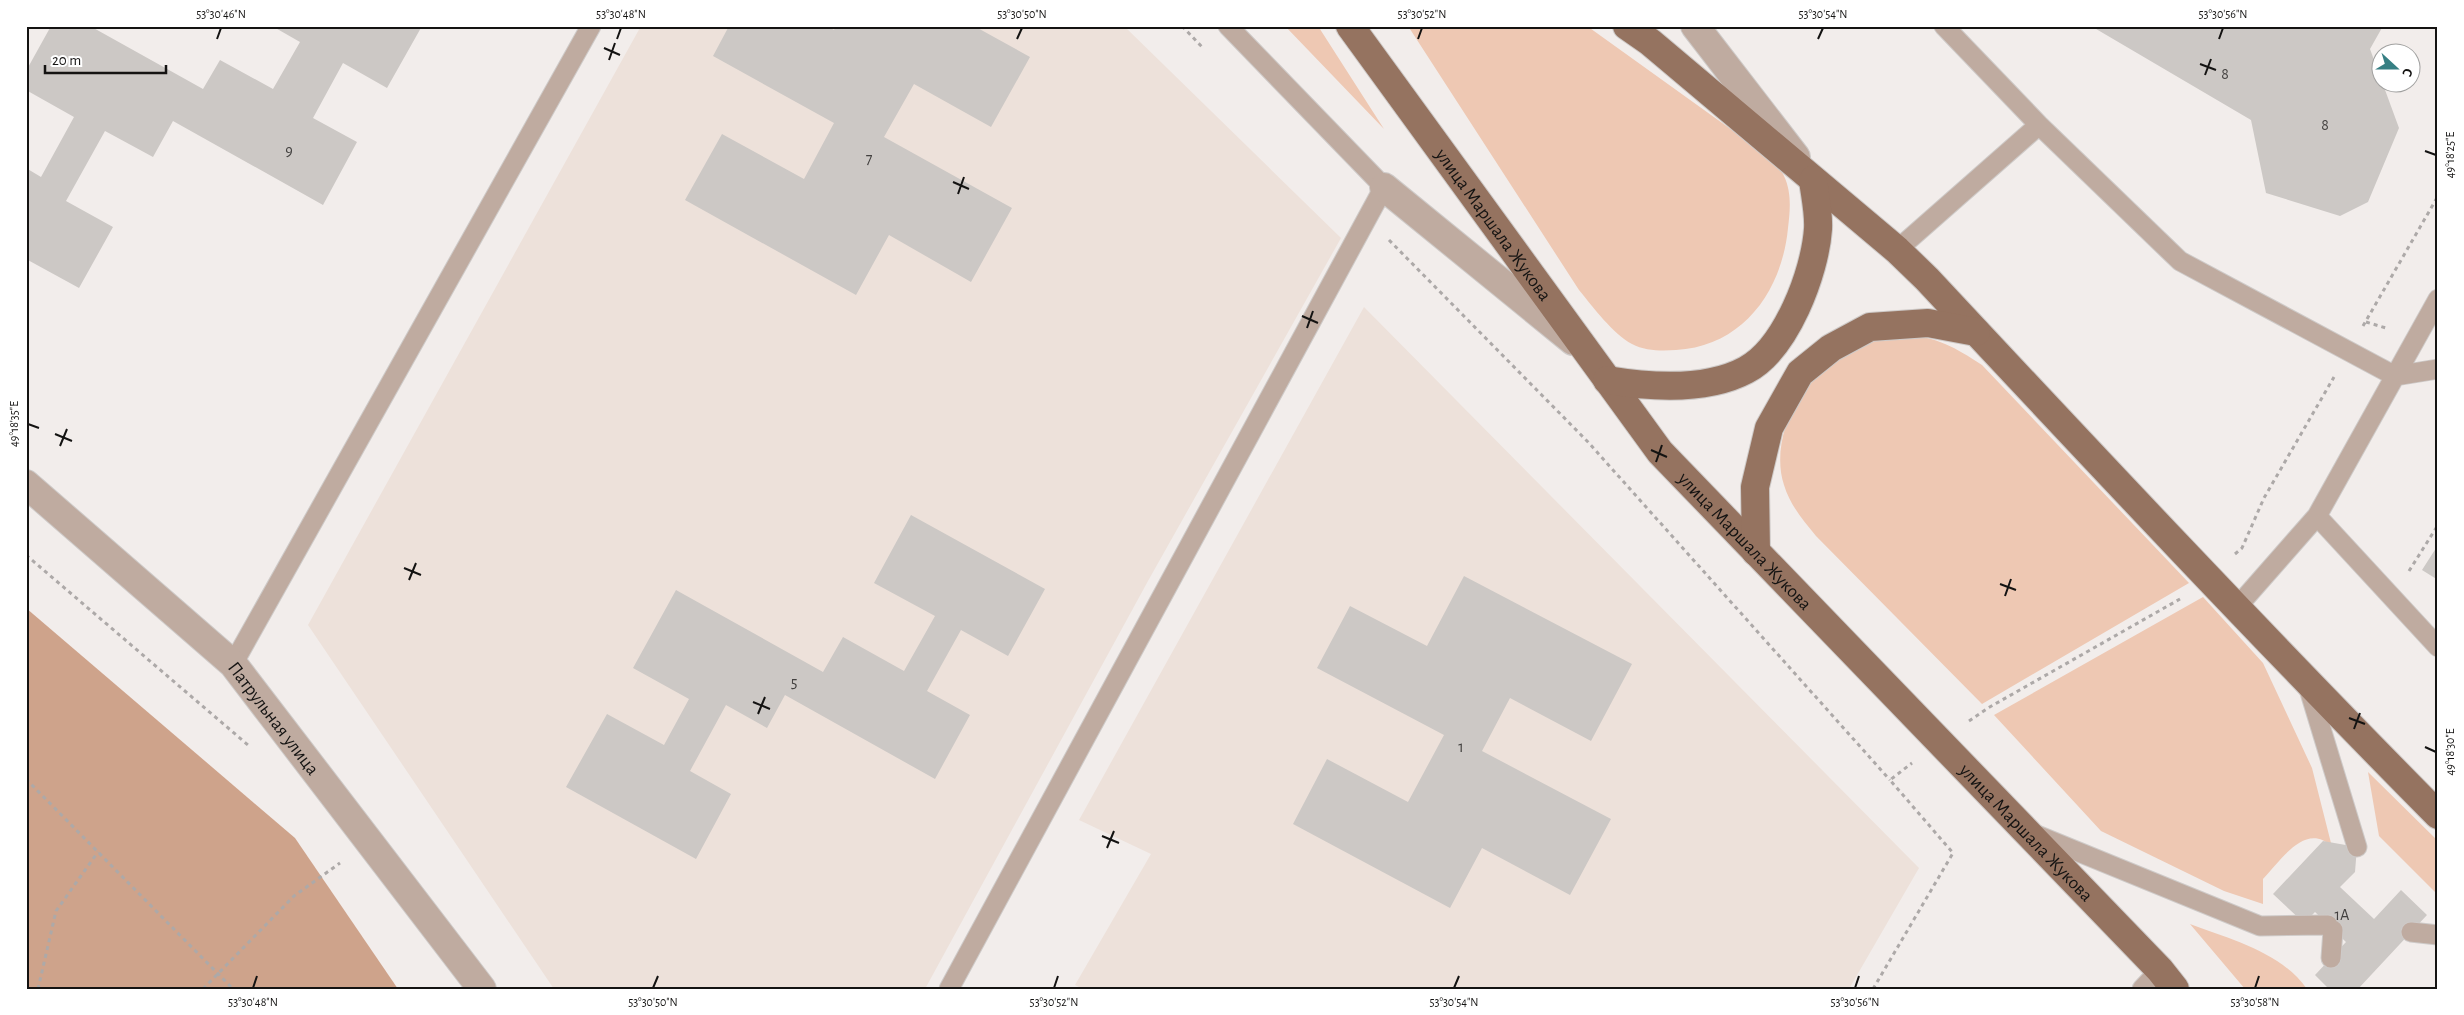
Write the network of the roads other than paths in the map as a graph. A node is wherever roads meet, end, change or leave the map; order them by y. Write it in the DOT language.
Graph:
graph roads {
  1 [pos="592,26"];
  2 [pos="1228,26"];
  3 [pos="1350,26"];
  4 [pos="1627,26"];
  5 [pos="1695,26"];
  6 [pos="1944,26"];
  7 [pos="2039,125"];
  8 [pos="1813,180"];
  9 [pos="1384,187"];
  10 [pos="1897,250"];
  11 [pos="2438,299"];
  12 [pos="1976,332"];
  13 [pos="1586,351"];
  14 [pos="2438,369"];
  15 [pos="2395,376"];
  16 [pos="1607,380"];
  17 [pos="26,484"];
  18 [pos="2318,516"];
  19 [pos="1756,552"];
  20 [pos="2237,607"];
  21 [pos="2438,647"];
  22 [pos="233,664"];
  23 [pos="2307,683"];
  24 [pos="2438,815"];
  25 [pos="2024,830"];
  26 [pos="2357,847"];
  27 [pos="2411,932"];
  28 [pos="2438,935"];
  29 [pos="2331,958"];
  30 [pos="2159,982"];
  31 [pos="482,989"];
  32 [pos="949,989"];
  1 -- 22 [label="lane"];
  2 -- 9 [label="lane"];
  3 -- 13 [label="main road, улица Маршала Жукова"];
  4 -- 8 [label="main road"];
  5 -- 8 [label="street"];
  6 -- 7 [label="lane"];
  7 -- 10 [label="lane"];
  7 -- 15 [label="lane"];
  8 -- 10 [label="main road"];
  8 -- 16 [label="main road"];
  9 -- 13 [label="street"];
  9 -- 32 [label="lane"];
  10 -- 12 [label="main road"];
  11 -- 15 [label="lane"];
  12 -- 19 [label="main road"];
  12 -- 20 [label="main road"];
  13 -- 16 [label="main road, улица Маршала Жукова"];
  14 -- 15 [label="lane"];
  15 -- 18 [label="lane"];
  16 -- 19 [label="main road, улица Маршала Жукова"];
  17 -- 22 [label="street, Патрульная улица"];
  18 -- 20 [label="lane"];
  18 -- 21 [label="lane"];
  19 -- 25 [label="main road, улица Маршала Жукова"];
  20 -- 23 [label="main road"];
  22 -- 31 [label="street, Патрульная улица"];
  23 -- 24 [label="main road"];
  23 -- 26 [label="lane"];
  25 -- 29 [label="lane"];
  25 -- 30 [label="main road, улица Маршала Жукова"];
  27 -- 28 [label="lane"];
}
